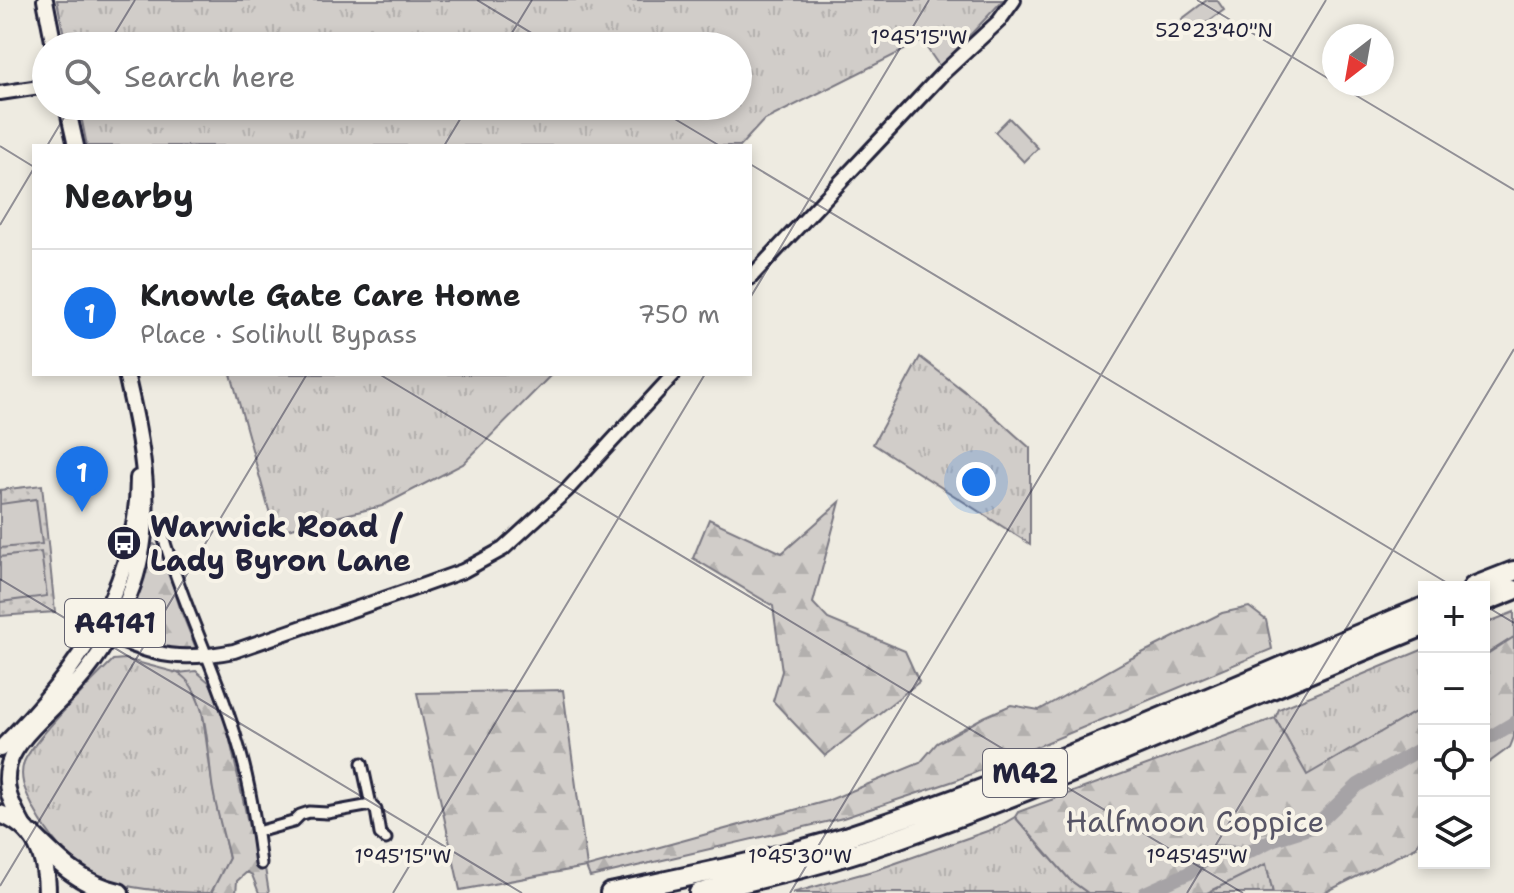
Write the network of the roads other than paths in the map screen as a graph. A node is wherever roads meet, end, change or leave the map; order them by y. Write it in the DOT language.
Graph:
graph roads {
  1 [pos="45,0"];
  2 [pos="1014,0"];
  3 [pos="51,32"];
  4 [pos="32,88"];
  5 [pos="0,93"];
  6 [pos="70,120"];
  7 [pos="76,144"];
  8 [pos="752,276"];
  9 [pos="126,376"];
  10 [pos="672,376"];
  11 [pos="138,426"];
  12 [pos="163,536"];
  13 [pos="1514,571"];
  14 [pos="1488,581"];
  15 [pos="1514,590"];
  16 [pos="128,598"];
  17 [pos="1490,600"];
  18 [pos="1418,609"];
  19 [pos="1418,628"];
  20 [pos="108,636"];
  21 [pos="140,649"];
  22 [pos="89,653"];
  23 [pos="208,656"];
  24 [pos="43,701"];
  25 [pos="0,749"];
  26 [pos="362,763"];
  27 [pos="371,805"];
  28 [pos="0,814"];
  29 [pos="28,831"];
  30 [pos="257,832"];
  31 [pos="371,842"];
  32 [pos="261,864"];
  33 [pos="47,893"];
  34 [pos="119,893"];
  35 [pos="610,893"];
  36 [pos="699,893"];
  1 -- 3 [label="main road"];
  2 -- 8 [label="street"];
  4 -- 5 [label="street"];
  6 -- 7 [label="main road"];
  9 -- 11 [label="main road, A4141"];
  10 -- 23 [label="street"];
  11 -- 16 [label="main road, A4141"];
  11 -- 22 [label="main road, A4141"];
  12 -- 23 [label="street"];
  13 -- 14 [label="highway"];
  15 -- 17 [label="highway"];
  16 -- 20 [label="main road, A4141"];
  16 -- 21 [label="street"];
  18 -- 35 [label="highway, M42"];
  19 -- 36 [label="highway, M42"];
  20 -- 21 [label="street"];
  20 -- 22 [label="main road, A4141"];
  20 -- 24 [label="main road"];
  21 -- 22 [label="street"];
  21 -- 23 [label="street"];
  22 -- 24 [label="main road, A4141"];
  22 -- 29 [label="main road, A4141"];
  23 -- 30 [label="street"];
  24 -- 25 [label="main road, A4141"];
  26 -- 27 [label="street"];
  27 -- 30 [label="street"];
  27 -- 31 [label="street"];
  28 -- 29 [label="highway"];
  29 -- 33 [label="highway"];
  29 -- 34 [label="highway"];
  30 -- 32 [label="street"];
}
